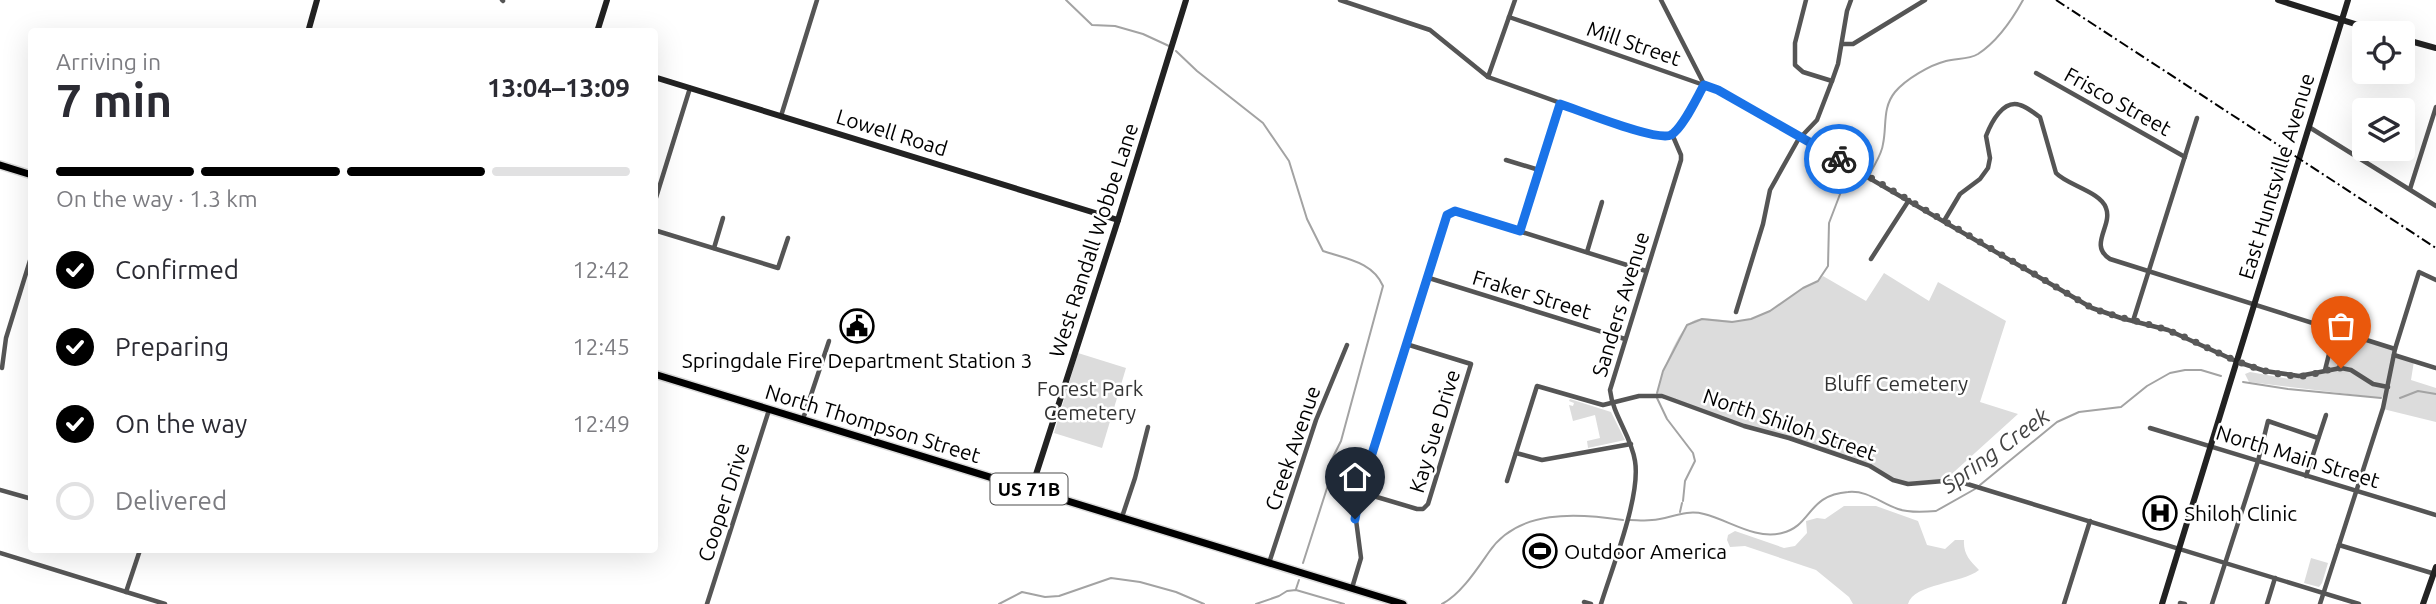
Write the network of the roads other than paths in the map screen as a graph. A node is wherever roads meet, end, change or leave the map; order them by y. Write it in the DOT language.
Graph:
graph roads {
  1 [pos="317,0"];
  2 [pos="607,0"];
  3 [pos="817,0"];
  4 [pos="1186,0"];
  5 [pos="1340,0"];
  6 [pos="1515,0"];
  7 [pos="1661,0"];
  8 [pos="1806,0"];
  9 [pos="1851,0"];
  10 [pos="1925,0"];
  11 [pos="2278,0"];
  12 [pos="2348,0"];
  13 [pos="1509,17"];
  14 [pos="2341,20"];
  15 [pos="2352,23"];
  16 [pos="309,28"];
  17 [pos="598,28"];
  18 [pos="2415,42"];
  19 [pos="1842,44"];
  20 [pos="2436,48"];
  21 [pos="2036,74"];
  22 [pos="1488,77"];
  23 [pos="658,78"];
  24 [pos="1832,81"];
  25 [pos="1704,85"];
  26 [pos="690,88"];
  27 [pos="1560,104"];
  28 [pos="2436,107"];
  29 [pos="781,116"];
  30 [pos="2197,118"];
  31 [pos="2434,124"];
  32 [pos="2309,127"];
  33 [pos="1672,134"];
  34 [pos="1801,137"];
  35 [pos="2185,157"];
  36 [pos="1506,160"];
  37 [pos="0,165"];
  38 [pos="1539,170"];
  39 [pos="28,174"];
  40 [pos="2410,189"];
  41 [pos="658,191"];
  42 [pos="1909,200"];
  43 [pos="1602,202"];
  44 [pos="2436,206"];
  45 [pos="723,218"];
  46 [pos="1118,220"];
  47 [pos="1944,221"];
  48 [pos="658,231"];
  49 [pos="1520,231"];
  50 [pos="788,238"];
  51 [pos="714,248"];
  52 [pos="1587,252"];
  53 [pos="1871,260"];
  54 [pos="28,267"];
  55 [pos="1646,271"];
  56 [pos="2148,271"];
  57 [pos="1429,278"];
  58 [pos="2436,280"];
  59 [pos="2255,304"];
  60 [pos="1736,312"];
  61 [pos="2133,321"];
  62 [pos="2335,330"];
  63 [pos="1625,340"];
  64 [pos="830,341"];
  65 [pos="1406,344"];
  66 [pos="1347,345"];
  67 [pos="2395,352"];
  68 [pos="2238,362"];
  69 [pos="2,368"];
  70 [pos="2436,368"];
  71 [pos="2325,370"];
  72 [pos="658,375"];
  73 [pos="2388,387"];
  74 [pos="1612,403"];
  75 [pos="769,409"];
  76 [pos="2326,415"];
  77 [pos="803,419"];
  78 [pos="1148,427"];
  79 [pos="2150,428"];
  80 [pos="2318,438"];
  81 [pos="1631,444"];
  82 [pos="2211,446"];
  83 [pos="1516,453"];
  84 [pos="2258,461"];
  85 [pos="2306,476"];
  86 [pos="1507,481"];
  87 [pos="0,490"];
  88 [pos="1031,490"];
  89 [pos="2356,491"];
  90 [pos="1360,492"];
  91 [pos="28,498"];
  92 [pos="2436,515"];
  93 [pos="1121,518"];
  94 [pos="2090,521"];
  95 [pos="2339,545"];
  96 [pos="2181,550"];
  97 [pos="0,552"];
  98 [pos="139,553"];
  99 [pos="1269,563"];
  100 [pos="2225,563"];
  101 [pos="2435,572"];
  102 [pos="2275,578"];
  103 [pos="1352,588"];
  104 [pos="127,592"];
  105 [pos="2324,593"];
  106 [pos="1584,602"];
  107 [pos="161,603"];
  108 [pos="707,604"];
  109 [pos="1403,604"];
  110 [pos="1591,604"];
  111 [pos="1601,604"];
  112 [pos="2064,604"];
  113 [pos="2162,604"];
  114 [pos="2212,604"];
  115 [pos="2267,604"];
  116 [pos="2320,604"];
  117 [pos="2359,604"];
  118 [pos="2423,604"];
  1 -- 16 [label="street"];
  2 -- 17 [label="street"];
  3 -- 29 [label="street"];
  4 -- 46 [label="street, West Randall Wobbe Lane"];
  5 -- 22 [label="street"];
  6 -- 13 [label="street"];
  7 -- 25 [label="street"];
  8 -- 24 [label="street"];
  9 -- 19 [label="street"];
  10 -- 19 [label="street"];
  11 -- 14 [label="street"];
  12 -- 14 [label="street, East Huntsville Avenue"];
  13 -- 22 [label="street"];
  13 -- 25 [label="street, Mill Street"];
  14 -- 15 [label="street"];
  14 -- 32 [label="street, East Huntsville Avenue"];
  18 -- 20 [label="street"];
  19 -- 24 [label="street"];
  21 -- 35 [label="street, Frisco Street"];
  22 -- 27 [label="street"];
  23 -- 26 [label="street, Lowell Road"];
  24 -- 34 [label="street"];
  25 -- 33 [label="street"];
  25 -- 34 [label="street, Mill Street"];
  26 -- 29 [label="street, Lowell Road"];
  26 -- 41 [label="street"];
  27 -- 33 [label="street"];
  27 -- 38 [label="street"];
  28 -- 31 [label="street"];
  29 -- 46 [label="street, Lowell Road"];
  30 -- 35 [label="street"];
  31 -- 40 [label="street"];
  32 -- 40 [label="street"];
  32 -- 59 [label="street, East Huntsville Avenue"];
  33 -- 55 [label="street, Sanders Avenue"];
  34 -- 42 [label="street, Mill Street"];
  34 -- 60 [label="street"];
  35 -- 56 [label="street"];
  36 -- 38 [label="street"];
  37 -- 39 [label="main road"];
  38 -- 49 [label="street"];
  40 -- 44 [label="street"];
  42 -- 47 [label="street, Mill Street"];
  42 -- 53 [label="street"];
  43 -- 52 [label="street"];
  45 -- 51 [label="street"];
  46 -- 88 [label="street, West Randall Wobbe Lane"];
  47 -- 56 [label="street"];
  47 -- 61 [label="street, Mill Street"];
  48 -- 51 [label="street"];
  49 -- 52 [label="street"];
  49 -- 57 [label="street"];
  50 -- 51 [label="street"];
  52 -- 55 [label="street"];
  54 -- 69 [label="street"];
  55 -- 63 [label="street, Sanders Avenue"];
  56 -- 59 [label="street"];
  56 -- 61 [label="street"];
  57 -- 63 [label="street, Fraker Street"];
  57 -- 65 [label="street"];
  58 -- 67 [label="street"];
  59 -- 62 [label="street"];
  59 -- 68 [label="street, East Huntsville Avenue"];
  61 -- 68 [label="street, Mill Street"];
  62 -- 67 [label="street"];
  62 -- 71 [label="street"];
  63 -- 74 [label="street, Sanders Avenue"];
  64 -- 77 [label="street"];
  65 -- 90 [label="street"];
  65 -- 90 [label="street, Kay Sue Drive"];
  66 -- 99 [label="street, Creek Avenue"];
  67 -- 70 [label="street"];
  67 -- 73 [label="street"];
  68 -- 71 [label="street, Mill Street"];
  68 -- 82 [label="street, East Huntsville Avenue"];
  71 -- 73 [label="street, Mill Street"];
  72 -- 75 [label="main road, North Thompson Street / US 71B"];
  73 -- 89 [label="street"];
  74 -- 81 [label="street, Sanders Avenue"];
  74 -- 83 [label="street"];
  74 -- 94 [label="street, North Shiloh Street"];
  75 -- 77 [label="main road, North Thompson Street / US 71B"];
  75 -- 108 [label="street, Cooper Drive"];
  76 -- 80 [label="street"];
  77 -- 88 [label="main road, North Thompson Street / US 71B"];
  78 -- 93 [label="street"];
  79 -- 82 [label="street, North Main Street"];
  80 -- 84 [label="street"];
  80 -- 85 [label="street"];
  81 -- 83 [label="street"];
  81 -- 111 [label="street, Sanders Avenue"];
  82 -- 84 [label="street, North Main Street"];
  82 -- 96 [label="street, East Huntsville Avenue"];
  83 -- 86 [label="street"];
  84 -- 85 [label="street, North Main Street"];
  84 -- 100 [label="street"];
  85 -- 89 [label="street, North Main Street"];
  87 -- 91 [label="street"];
  88 -- 93 [label="main road, North Thompson Street / US 71B"];
  89 -- 92 [label="street, North Main Street"];
  89 -- 95 [label="street"];
  90 -- 103 [label="street"];
  93 -- 99 [label="main road, North Thompson Street / US 71B"];
  94 -- 96 [label="street, North Shiloh Street"];
  94 -- 112 [label="street"];
  95 -- 101 [label="street"];
  95 -- 105 [label="street"];
  96 -- 100 [label="street, North Shiloh Street"];
  96 -- 113 [label="street, East Huntsville Avenue"];
  97 -- 104 [label="street"];
  98 -- 104 [label="street"];
  99 -- 103 [label="main road, North Thompson Street / US 71B"];
  100 -- 102 [label="street, North Shiloh Street"];
  100 -- 114 [label="street"];
  101 -- 118 [label="street"];
  102 -- 105 [label="street, North Shiloh Street"];
  102 -- 115 [label="street"];
  103 -- 109 [label="main road, North Thompson Street / US 71B"];
  104 -- 107 [label="street"];
  105 -- 116 [label="street"];
  105 -- 117 [label="street, North Shiloh Street"];
  106 -- 110 [label="street"];
}
